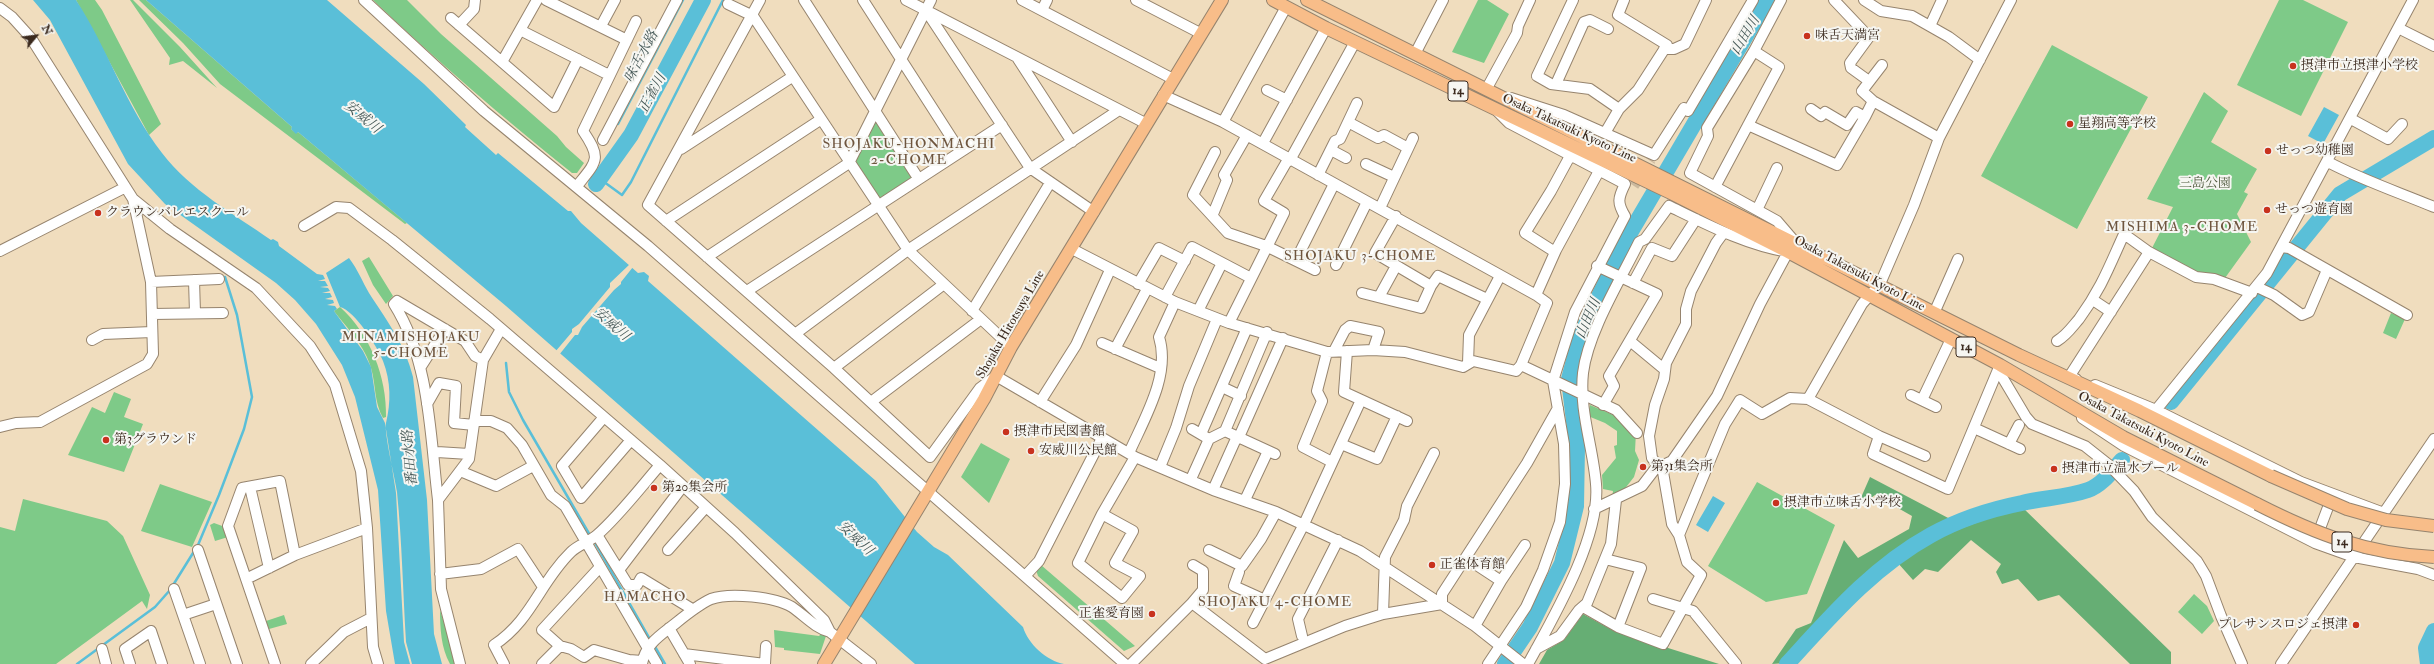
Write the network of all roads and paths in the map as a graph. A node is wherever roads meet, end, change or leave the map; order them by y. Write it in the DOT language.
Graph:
graph roads {
  1 [pos="364,0"];
  2 [pos="475,0"];
  3 [pos="537,0"];
  4 [pos="546,0"];
  5 [pos="615,0"];
  6 [pos="677,0"];
  7 [pos="760,0"];
  8 [pos="804,0"];
  9 [pos="863,0"];
  10 [pos="906,0"];
  11 [pos="931,0"];
  12 [pos="1022,0"];
  13 [pos="1047,0"];
  14 [pos="1136,0"];
  15 [pos="1222,0"];
  16 [pos="1273,0"];
  17 [pos="1307,0"];
  18 [pos="1442,0"];
  19 [pos="1530,0"];
  20 [pos="1573,0"];
  21 [pos="1624,0"];
  22 [pos="1706,0"];
  23 [pos="1753,0"];
  24 [pos="1781,0"];
  25 [pos="1864,0"];
  26 [pos="1942,0"];
  27 [pos="2011,0"];
  28 [pos="2413,0"];
  29 [pos="1837,1"];
  30 [pos="728,4"];
  31 [pos="1286,7"];
  32 [pos="0,8"];
  33 [pos="926,10"];
  34 [pos="1042,10"];
  35 [pos="752,16"];
  36 [pos="451,18"];
  37 [pos="636,21"];
  38 [pos="459,25"];
  39 [pos="601,26"];
  40 [pos="1930,26"];
  41 [pos="1326,28"];
  42 [pos="1608,29"];
  43 [pos="2400,29"];
  44 [pos="520,30"];
  45 [pos="1200,34"];
  46 [pos="627,40"];
  47 [pos="1355,42"];
  48 [pos="2434,46"];
  49 [pos="1664,49"];
  50 [pos="1754,51"];
  51 [pos="1415,54"];
  52 [pos="1017,57"];
  53 [pos="578,59"];
  54 [pos="900,60"];
  55 [pos="1980,60"];
  56 [pos="502,62"];
  57 [pos="1882,65"];
  58 [pos="609,75"];
  59 [pos="792,77"];
  60 [pos="1173,79"];
  61 [pos="1869,81"];
  62 [pos="1556,84"];
  63 [pos="1487,88"];
  64 [pos="1267,90"];
  65 [pos="1163,95"];
  66 [pos="1502,96"];
  67 [pos="1287,100"];
  68 [pos="1873,101"];
  69 [pos="1358,103"];
  70 [pos="1495,109"];
  71 [pos="1619,109"];
  72 [pos="1811,109"];
  73 [pos="1118,110"];
  74 [pos="874,112"];
  75 [pos="1865,117"];
  76 [pos="820,120"];
  77 [pos="2351,120"];
  78 [pos="1223,122"];
  79 [pos="1348,122"];
  80 [pos="1147,124"];
  81 [pos="2402,124"];
  82 [pos="1002,125"];
  83 [pos="1748,125"];
  84 [pos="1605,133"];
  85 [pos="1247,135"];
  86 [pos="1413,138"];
  87 [pos="1939,138"];
  88 [pos="603,140"];
  89 [pos="1072,142"];
  90 [pos="1263,143"];
  91 [pos="1408,148"];
  92 [pos="679,150"];
  93 [pos="1331,150"];
  94 [pos="960,151"];
  95 [pos="1215,152"];
  96 [pos="1570,156"];
  97 [pos="1346,158"];
  98 [pos="1290,160"];
  99 [pos="2328,162"];
  100 [pos="849,163"];
  101 [pos="1366,164"];
  102 [pos="1030,168"];
  103 [pos="1777,168"];
  104 [pos="1599,172"];
  105 [pos="1643,173"];
  106 [pos="1318,175"];
  107 [pos="1394,177"];
  108 [pos="918,178"];
  109 [pos="1050,183"];
  110 [pos="1334,184"];
  111 [pos="577,186"];
  112 [pos="1716,187"];
  113 [pos="124,188"];
  114 [pos="1678,190"];
  115 [pos="133,199"];
  116 [pos="1367,202"];
  117 [pos="877,206"];
  118 [pos="2434,207"];
  119 [pos="1380,208"];
  120 [pos="1757,210"];
  121 [pos="1094,212"];
  122 [pos="1213,214"];
  123 [pos="1396,216"];
  124 [pos="1696,220"];
  125 [pos="666,221"];
  126 [pos="304,226"];
  127 [pos="1724,232"];
  128 [pos="1266,246"];
  129 [pos="1792,247"];
  130 [pos="2281,247"];
  131 [pos="1072,249"];
  132 [pos="908,250"];
  133 [pos="0,251"];
  134 [pos="1555,252"];
  135 [pos="2149,252"];
  136 [pos="707,257"];
  137 [pos="1958,259"];
  138 [pos="1296,260"];
  139 [pos="1185,261"];
  140 [pos="1222,263"];
  141 [pos="1336,265"];
  142 [pos="1396,266"];
  143 [pos="1597,266"];
  144 [pos="1110,270"];
  145 [pos="1315,270"];
  146 [pos="2327,270"];
  147 [pos="1500,276"];
  148 [pos="1622,277"];
  149 [pos="1251,278"];
  150 [pos="219,279"];
  151 [pos="194,280"];
  152 [pos="152,282"];
  153 [pos="1633,283"];
  154 [pos="944,284"];
  155 [pos="1880,284"];
  156 [pos="1143,286"];
  157 [pos="1431,286"];
  158 [pos="2258,290"];
  159 [pos="747,292"];
  160 [pos="1362,293"];
  161 [pos="1536,295"];
  162 [pos="1869,295"];
  163 [pos="1165,297"];
  164 [pos="1379,297"];
  165 [pos="1486,299"];
  166 [pos="2093,300"];
  167 [pos="1176,302"];
  168 [pos="972,311"];
  169 [pos="1198,311"];
  170 [pos="1935,311"];
  171 [pos="2111,312"];
  172 [pos="195,313"];
  173 [pos="223,313"];
  174 [pos="152,314"];
  175 [pos="2407,315"];
  176 [pos="981,319"];
  177 [pos="1217,319"];
  178 [pos="1229,324"];
  179 [pos="501,328"];
  180 [pos="1248,328"];
  181 [pos="445,329"];
  182 [pos="152,332"];
  183 [pos="1267,332"];
  184 [pos="795,334"];
  185 [pos="1283,338"];
  186 [pos="1951,339"];
  187 [pos="92,340"];
  188 [pos="1630,340"];
  189 [pos="2057,340"];
  190 [pos="1102,343"];
  191 [pos="1011,347"];
  192 [pos="1115,349"];
  193 [pos="1373,350"];
  194 [pos="1330,351"];
  195 [pos="1347,351"];
  196 [pos="483,360"];
  197 [pos="1468,363"];
  198 [pos="1521,365"];
  199 [pos="1999,367"];
  200 [pos="420,368"];
  201 [pos="834,368"];
  202 [pos="1160,368"];
  203 [pos="1665,370"];
  204 [pos="996,376"];
  205 [pos="2069,377"];
  206 [pos="1553,381"];
  207 [pos="1222,387"];
  208 [pos="1911,395"];
  209 [pos="1241,396"];
  210 [pos="1584,397"];
  211 [pos="1808,399"];
  212 [pos="2057,399"];
  213 [pos="1361,400"];
  214 [pos="1922,400"];
  215 [pos="871,402"];
  216 [pos="1040,402"];
  217 [pos="427,404"];
  218 [pos="1603,405"];
  219 [pos="1936,407"];
  220 [pos="1558,408"];
  221 [pos="2156,410"];
  222 [pos="1397,416"];
  223 [pos="604,417"];
  224 [pos="1407,421"];
  225 [pos="474,423"];
  226 [pos="2019,425"];
  227 [pos="0,427"];
  228 [pos="1974,428"];
  229 [pos="1192,429"];
  230 [pos="1225,431"];
  231 [pos="1638,433"];
  232 [pos="1205,436"];
  233 [pos="1879,436"];
  234 [pos="1239,437"];
  235 [pos="1102,438"];
  236 [pos="631,440"];
  237 [pos="2434,440"];
  238 [pos="1341,444"];
  239 [pos="2009,444"];
  240 [pos="2020,449"];
  241 [pos="437,452"];
  242 [pos="1434,452"];
  243 [pos="470,454"];
  244 [pos="1132,455"];
  245 [pos="1925,456"];
  246 [pos="1332,462"];
  247 [pos="660,465"];
  248 [pos="533,466"];
  249 [pos="1660,466"];
  250 [pos="1160,467"];
  251 [pos="460,471"];
  252 [pos="1191,479"];
  253 [pos="683,486"];
  254 [pos="250,487"];
  255 [pos="1212,490"];
  256 [pos="2333,494"];
  257 [pos="925,497"];
  258 [pos="438,500"];
  259 [pos="1244,500"];
  260 [pos="1616,500"];
  261 [pos="706,507"];
  262 [pos="1594,509"];
  263 [pos="1276,512"];
  264 [pos="2384,513"];
  265 [pos="1102,514"];
  266 [pos="1304,524"];
  267 [pos="2434,526"];
  268 [pos="367,528"];
  269 [pos="1679,535"];
  270 [pos="592,538"];
  271 [pos="1338,540"];
  272 [pos="2315,543"];
  273 [pos="1525,545"];
  274 [pos="198,550"];
  275 [pos="668,550"];
  276 [pos="1208,550"];
  277 [pos="295,555"];
  278 [pos="2354,557"];
  279 [pos="2434,557"];
  280 [pos="1466,558"];
  281 [pos="1605,559"];
  282 [pos="1193,565"];
  283 [pos="1384,566"];
  284 [pos="600,567"];
  285 [pos="268,568"];
  286 [pos="619,570"];
  287 [pos="1239,572"];
  288 [pos="440,574"];
  289 [pos="2434,575"];
  290 [pos="1024,576"];
  291 [pos="246,579"];
  292 [pos="1501,581"];
  293 [pos="543,587"];
  294 [pos="174,589"];
  295 [pos="1652,599"];
  296 [pos="1265,600"];
  297 [pos="1192,603"];
  298 [pos="216,604"];
  299 [pos="1442,604"];
  300 [pos="1583,607"];
  301 [pos="1684,607"];
  302 [pos="692,609"];
  303 [pos="1383,614"];
  304 [pos="183,615"];
  305 [pos="371,618"];
  306 [pos="1253,623"];
  307 [pos="1475,626"];
  308 [pos="1618,627"];
  309 [pos="669,628"];
  310 [pos="837,634"];
  311 [pos="1302,636"];
  312 [pos="650,644"];
  313 [pos="560,646"];
  314 [pos="766,646"];
  315 [pos="1499,647"];
  316 [pos="1536,648"];
  317 [pos="102,650"];
  318 [pos="684,654"];
  319 [pos="642,662"];
  320 [pos="106,664"];
  321 [pos="130,664"];
  322 [pos="162,664"];
  323 [pos="200,664"];
  324 [pos="237,664"];
  325 [pos="275,664"];
  326 [pos="311,664"];
  327 [pos="378,664"];
  328 [pos="460,664"];
  329 [pos="504,664"];
  330 [pos="542,664"];
  331 [pos="657,664"];
  332 [pos="690,664"];
  333 [pos="765,664"];
  334 [pos="824,664"];
  335 [pos="871,664"];
  336 [pos="1125,664"];
  337 [pos="1131,664"];
  338 [pos="1488,664"];
  339 [pos="1523,664"];
  340 [pos="1528,664"];
  341 [pos="1736,664"];
  342 [pos="2242,664"];
  343 [pos="2281,664"];
  1 -- 111 [label="street"];
  2 -- 38 [label="street"];
  3 -- 44 [label="street"];
  4 -- 39 [label="street"];
  5 -- 39 [label="street"];
  6 -- 88 [label="street"];
  7 -- 35 [label="street"];
  8 -- 74 [label="street"];
  9 -- 54 [label="street"];
  10 -- 33 [label="street"];
  11 -- 33 [label="street"];
  12 -- 34 [label="street"];
  13 -- 34 [label="street"];
  14 -- 45 [label="street"];
  15 -- 45 [label="main road, Shojaku Hitotsuya Line"];
  16 -- 31 [label="main road, Osaka Takatsuki Kyoto Line / 14"];
  17 -- 51 [label="main road, Osaka Takatsuki Kyoto Line / 14"];
  18 -- 51 [label="street"];
  19 -- 63 [label="street"];
  20 -- 62 [label="street"];
  21 -- 49 [label="street"];
  22 -- 49 [label="street"];
  23 -- 105 [label="street"];
  24 -- 50 [label="street"];
  25 -- 40 [label="street"];
  26 -- 40 [label="street"];
  27 -- 55 [label="street"];
  28 -- 43 [label="street"];
  29 -- 61 [label="street"];
  30 -- 35 [label="street"];
  31 -- 41 [label="main road, Osaka Takatsuki Kyoto Line / 14"];
  31 -- 78 [label="street"];
  32 -- 113 [label="street"];
  33 -- 52 [label="street"];
  33 -- 54 [label="street"];
  33 -- 82 [label="street"];
  34 -- 60 [label="street"];
  35 -- 59 [label="street"];
  35 -- 92 [label="street"];
  36 -- 38 [label="street"];
  37 -- 46 [label="street"];
  38 -- 56 [label="street"];
  39 -- 46 [label="street"];
  40 -- 55 [label="street"];
  41 -- 47 [label="main road, Osaka Takatsuki Kyoto Line / 14"];
  41 -- 67 [label="street"];
  42 -- 62 [label="street"];
  43 -- 48 [label="street"];
  43 -- 77 [label="street"];
  44 -- 53 [label="street"];
  44 -- 56 [label="street"];
  45 -- 60 [label="main road, Shojaku Hitotsuya Line"];
  46 -- 58 [label="street"];
  47 -- 70 [label="main road, Osaka Takatsuki Kyoto Line / 14"];
  47 -- 98 [label="street"];
  49 -- 71 [label="street"];
  50 -- 83 [label="street"];
  50 -- 114 [label="street"];
  51 -- 63 [label="main road, Osaka Takatsuki Kyoto Line / 14"];
  52 -- 73 [label="street"];
  52 -- 89 [label="street"];
  53 -- 56 [label="street"];
  53 -- 58 [label="street"];
  54 -- 74 [label="street"];
  54 -- 94 [label="street"];
  55 -- 87 [label="street"];
  57 -- 61 [label="street"];
  58 -- 111 [label="street"];
  59 -- 76 [label="street"];
  59 -- 92 [label="street"];
  60 -- 65 [label="main road, Shojaku Hitotsuya Line"];
  61 -- 68 [label="street"];
  62 -- 71 [label="street"];
  63 -- 66 [label="main road, Osaka Takatsuki Kyoto Line / 14"];
  64 -- 67 [label="street"];
  65 -- 78 [label="street"];
  65 -- 80 [label="main road, Shojaku Hitotsuya Line"];
  66 -- 84 [label="street"];
  66 -- 105 [label="main road, Osaka Takatsuki Kyoto Line / 14"];
  67 -- 90 [label="street"];
  68 -- 75 [label="street"];
  68 -- 87 [label="street"];
  69 -- 79 [label="street"];
  70 -- 96 [label="street"];
  70 -- 105 [label="main road, Osaka Takatsuki Kyoto Line / 14"];
  71 -- 84 [label="street"];
  72 -- 75 [label="street"];
  73 -- 80 [label="street"];
  73 -- 89 [label="street"];
  74 -- 100 [label="street"];
  74 -- 108 [label="street"];
  75 -- 83 [label="street"];
  76 -- 100 [label="street"];
  76 -- 125 [label="street"];
  77 -- 81 [label="street"];
  77 -- 99 [label="street"];
  78 -- 85 [label="street"];
  79 -- 91 [label="street"];
  79 -- 93 [label="street"];
  80 -- 121 [label="main road, Shojaku Hitotsuya Line"];
  82 -- 94 [label="street"];
  82 -- 102 [label="street"];
  83 -- 112 [label="street"];
  84 -- 105 [label="street"];
  85 -- 90 [label="street"];
  85 -- 122 [label="street"];
  86 -- 91 [label="street"];
  87 -- 155 [label="street"];
  89 -- 102 [label="street"];
  90 -- 98 [label="street"];
  91 -- 107 [label="street"];
  92 -- 125 [label="street"];
  93 -- 97 [label="street"];
  93 -- 106 [label="street"];
  94 -- 108 [label="street"];
  95 -- 122 [label="street"];
  96 -- 104 [label="street"];
  96 -- 134 [label="street"];
  98 -- 106 [label="street"];
  98 -- 128 [label="street"];
  99 -- 118 [label="street"];
  99 -- 130 [label="street"];
  100 -- 117 [label="street"];
  100 -- 136 [label="street"];
  101 -- 107 [label="street"];
  102 -- 109 [label="street"];
  102 -- 132 [label="street"];
  103 -- 120 [label="street"];
  104 -- 105 [label="street"];
  104 -- 134 [label="street"];
  105 -- 114 [label="main road, Osaka Takatsuki Kyoto Line / 14"];
  105 -- 143 [label="street"];
  106 -- 110 [label="street"];
  107 -- 119 [label="street"];
  108 -- 117 [label="street"];
  109 -- 121 [label="street"];
  109 -- 168 [label="street"];
  110 -- 116 [label="street"];
  110 -- 138 [label="street"];
  111 -- 257 [label="street"];
  112 -- 114 [label="street"];
  112 -- 120 [label="street"];
  113 -- 115 [label="street"];
  113 -- 133 [label="street"];
  114 -- 124 [label="street"];
  114 -- 129 [label="main road, Osaka Takatsuki Kyoto Line / 14"];
  114 -- 148 [label="street"];
  115 -- 152 [label="street"];
  115 -- 268 [label="street"];
  116 -- 119 [label="street"];
  116 -- 141 [label="street"];
  117 -- 132 [label="street"];
  117 -- 159 [label="street"];
  119 -- 123 [label="street"];
  120 -- 129 [label="street"];
  121 -- 131 [label="main road, Shojaku Hitotsuya Line"];
  122 -- 128 [label="street"];
  123 -- 142 [label="street"];
  123 -- 147 [label="street"];
  124 -- 127 [label="street"];
  124 -- 153 [label="street"];
  125 -- 136 [label="street"];
  126 -- 179 [label="street"];
  127 -- 129 [label="street"];
  127 -- 203 [label="street"];
  128 -- 138 [label="street"];
  128 -- 149 [label="street"];
  129 -- 155 [label="main road, Osaka Takatsuki Kyoto Line / 14"];
  129 -- 162 [label="main road, Osaka Takatsuki Kyoto Line / 14"];
  129 -- 249 [label="street"];
  130 -- 146 [label="street"];
  130 -- 158 [label="street"];
  131 -- 144 [label="street"];
  131 -- 191 [label="main road, Shojaku Hitotsuya Line"];
  132 -- 154 [label="street"];
  132 -- 184 [label="street"];
  134 -- 161 [label="street"];
  135 -- 158 [label="street"];
  135 -- 166 [label="street"];
  135 -- 171 [label="street"];
  136 -- 159 [label="street"];
  137 -- 170 [label="street"];
  138 -- 145 [label="street"];
  139 -- 140 [label="street"];
  139 -- 156 [label="street"];
  139 -- 163 [label="street"];
  140 -- 149 [label="street"];
  140 -- 169 [label="street"];
  142 -- 157 [label="street"];
  142 -- 164 [label="street"];
  143 -- 148 [label="street"];
  143 -- 206 [label="street"];
  144 -- 156 [label="street"];
  144 -- 216 [label="street"];
  146 -- 158 [label="street"];
  146 -- 175 [label="street"];
  147 -- 161 [label="street"];
  147 -- 165 [label="street"];
  148 -- 153 [label="street"];
  148 -- 210 [label="street"];
  149 -- 178 [label="street"];
  150 -- 151 [label="street"];
  151 -- 152 [label="street"];
  151 -- 172 [label="street"];
  152 -- 174 [label="street"];
  153 -- 188 [label="street"];
  154 -- 168 [label="street"];
  154 -- 201 [label="street"];
  155 -- 162 [label="street"];
  155 -- 170 [label="main road, Osaka Takatsuki Kyoto Line / 14"];
  156 -- 163 [label="street"];
  156 -- 192 [label="street"];
  157 -- 164 [label="street"];
  157 -- 165 [label="street"];
  158 -- 221 [label="street"];
  159 -- 184 [label="street"];
  160 -- 164 [label="street"];
  161 -- 198 [label="street"];
  162 -- 186 [label="main road, Osaka Takatsuki Kyoto Line / 14"];
  162 -- 211 [label="street"];
  163 -- 167 [label="street"];
  165 -- 197 [label="street"];
  166 -- 171 [label="street"];
  166 -- 189 [label="street"];
  167 -- 169 [label="street"];
  167 -- 202 [label="street"];
  168 -- 176 [label="street"];
  169 -- 177 [label="street"];
  170 -- 205 [label="main road, Osaka Takatsuki Kyoto Line / 14"];
  171 -- 205 [label="street"];
  172 -- 173 [label="street"];
  172 -- 174 [label="street"];
  174 -- 182 [label="street"];
  176 -- 191 [label="street"];
  176 -- 215 [label="street"];
  177 -- 178 [label="street"];
  177 -- 250 [label="street"];
  178 -- 180 [label="street"];
  179 -- 196 [label="street"];
  179 -- 223 [label="street"];
  180 -- 183 [label="street"];
  180 -- 207 [label="street"];
  181 -- 196 [label="street"];
  181 -- 200 [label="street"];
  181 -- 200 [label="street"];
  182 -- 187 [label="street"];
  182 -- 227 [label="street"];
  183 -- 185 [label="street"];
  183 -- 209 [label="street"];
  184 -- 201 [label="street"];
  185 -- 194 [label="street"];
  185 -- 234 [label="street"];
  186 -- 199 [label="main road, Osaka Takatsuki Kyoto Line / 14"];
  186 -- 214 [label="street"];
  188 -- 203 [label="street"];
  188 -- 218 [label="street"];
  190 -- 192 [label="street"];
  191 -- 204 [label="main road, Shojaku Hitotsuya Line"];
  192 -- 202 [label="street"];
  193 -- 194 [label="street"];
  193 -- 195 [label="street"];
  193 -- 197 [label="street"];
  194 -- 195 [label="street"];
  194 -- 246 [label="street"];
  195 -- 213 [label="street"];
  196 -- 225 [label="street"];
  197 -- 198 [label="street"];
  198 -- 206 [label="street"];
  199 -- 212 [label="main road, Osaka Takatsuki Kyoto Line / 14"];
  199 -- 228 [label="street"];
  199 -- 342 [label="street"];
  200 -- 217 [label="street"];
  201 -- 215 [label="street"];
  202 -- 244 [label="street"];
  203 -- 249 [label="street"];
  204 -- 215 [label="street"];
  204 -- 216 [label="street"];
  204 -- 257 [label="main road, Shojaku Hitotsuya Line"];
  205 -- 221 [label="street"];
  205 -- 267 [label="main road, Osaka Takatsuki Kyoto Line / 14, bridge"];
  206 -- 210 [label="street"];
  206 -- 220 [label="street"];
  207 -- 209 [label="street"];
  207 -- 232 [label="street"];
  208 -- 214 [label="street"];
  209 -- 230 [label="street"];
  210 -- 218 [label="street"];
  210 -- 262 [label="street"];
  211 -- 233 [label="street"];
  211 -- 269 [label="street"];
  212 -- 272 [label="street"];
  212 -- 279 [label="main road, Osaka Takatsuki Kyoto Line / 14, bridge"];
  213 -- 222 [label="street"];
  213 -- 238 [label="street"];
  214 -- 219 [label="street"];
  216 -- 235 [label="street"];
  217 -- 225 [label="street"];
  217 -- 258 [label="street"];
  218 -- 231 [label="street"];
  220 -- 280 [label="street"];
  220 -- 315 [label="street"];
  221 -- 256 [label="street"];
  222 -- 224 [label="street"];
  222 -- 238 [label="street"];
  223 -- 236 [label="street"];
  223 -- 236 [label="street"];
  225 -- 243 [label="street"];
  225 -- 248 [label="street"];
  226 -- 239 [label="street"];
  228 -- 233 [label="street"];
  228 -- 239 [label="street"];
  229 -- 232 [label="street"];
  230 -- 232 [label="street"];
  230 -- 234 [label="street"];
  232 -- 252 [label="street"];
  233 -- 245 [label="street"];
  234 -- 255 [label="street"];
  234 -- 259 [label="street"];
  235 -- 244 [label="street"];
  235 -- 290 [label="street"];
  236 -- 247 [label="street"];
  237 -- 264 [label="street"];
  238 -- 246 [label="street"];
  239 -- 240 [label="street"];
  241 -- 243 [label="street"];
  242 -- 283 [label="street"];
  243 -- 251 [label="street"];
  244 -- 250 [label="street"];
  244 -- 265 [label="street"];
  246 -- 266 [label="street"];
  247 -- 253 [label="street"];
  247 -- 270 [label="street"];
  248 -- 251 [label="street"];
  248 -- 270 [label="street"];
  249 -- 260 [label="street"];
  249 -- 269 [label="street"];
  250 -- 252 [label="street"];
  251 -- 258 [label="street"];
  252 -- 255 [label="street"];
  253 -- 261 [label="street"];
  253 -- 286 [label="street"];
  254 -- 277 [label="street"];
  254 -- 285 [label="street"];
  254 -- 291 [label="street"];
  255 -- 259 [label="street"];
  256 -- 264 [label="street"];
  256 -- 272 [label="street"];
  257 -- 290 [label="street"];
  257 -- 310 [label="main road, Shojaku Hitotsuya Line"];
  258 -- 288 [label="street"];
  259 -- 263 [label="street"];
  260 -- 262 [label="street"];
  260 -- 281 [label="street"];
  261 -- 275 [label="street"];
  261 -- 310 [label="street"];
  262 -- 316 [label="street"];
  263 -- 266 [label="street"];
  263 -- 276 [label="street"];
  264 -- 278 [label="street"];
  265 -- 265 [label="street"];
  266 -- 271 [label="street"];
  266 -- 296 [label="street"];
  268 -- 277 [label="street"];
  268 -- 305 [label="street"];
  269 -- 301 [label="street"];
  270 -- 284 [label="street"];
  270 -- 286 [label="street"];
  270 -- 293 [label="street"];
  271 -- 283 [label="street"];
  271 -- 311 [label="street"];
  272 -- 278 [label="street"];
  273 -- 292 [label="street"];
  274 -- 298 [label="street"];
  277 -- 285 [label="street"];
  278 -- 289 [label="street"];
  278 -- 343 [label="street"];
  280 -- 292 [label="street"];
  280 -- 299 [label="street"];
  281 -- 300 [label="street"];
  281 -- 308 [label="street"];
  282 -- 297 [label="street"];
  283 -- 299 [label="street"];
  283 -- 303 [label="street"];
  284 -- 312 [label="street"];
  284 -- 313 [label="street"];
  285 -- 291 [label="street"];
  286 -- 302 [label="street"];
  287 -- 296 [label="street"];
  288 -- 293 [label="street"];
  288 -- 328 [label="street"];
  290 -- 336 [label="street"];
  291 -- 325 [label="street"];
  292 -- 307 [label="street"];
  293 -- 329 [label="street"];
  294 -- 304 [label="street"];
  295 -- 301 [label="street"];
  296 -- 306 [label="street"];
  297 -- 303 [label="street"];
  297 -- 337 [label="street"];
  298 -- 304 [label="street"];
  298 -- 324 [label="street"];
  299 -- 303 [label="street"];
  299 -- 307 [label="street"];
  300 -- 308 [label="street"];
  300 -- 316 [label="street"];
  301 -- 308 [label="street"];
  301 -- 341 [label="street"];
  302 -- 309 [label="street"];
  302 -- 310 [label="street"];
  304 -- 323 [label="street"];
  305 -- 326 [label="street"];
  305 -- 327 [label="street"];
  307 -- 315 [label="street"];
  309 -- 312 [label="street"];
  309 -- 318 [label="street"];
  310 -- 334 [label="main road, Shojaku Hitotsuya Line"];
  310 -- 335 [label="street"];
  312 -- 319 [label="street"];
  312 -- 331 [label="street"];
  313 -- 319 [label="street"];
  313 -- 330 [label="street"];
  314 -- 333 [label="street"];
  315 -- 338 [label="street"];
  315 -- 339 [label="street"];
  316 -- 340 [label="street"];
  317 -- 320 [label="street"];
  318 -- 332 [label="street"];
  318 -- 333 [label="street"];
  321 -- 322 [label="street"];
}
